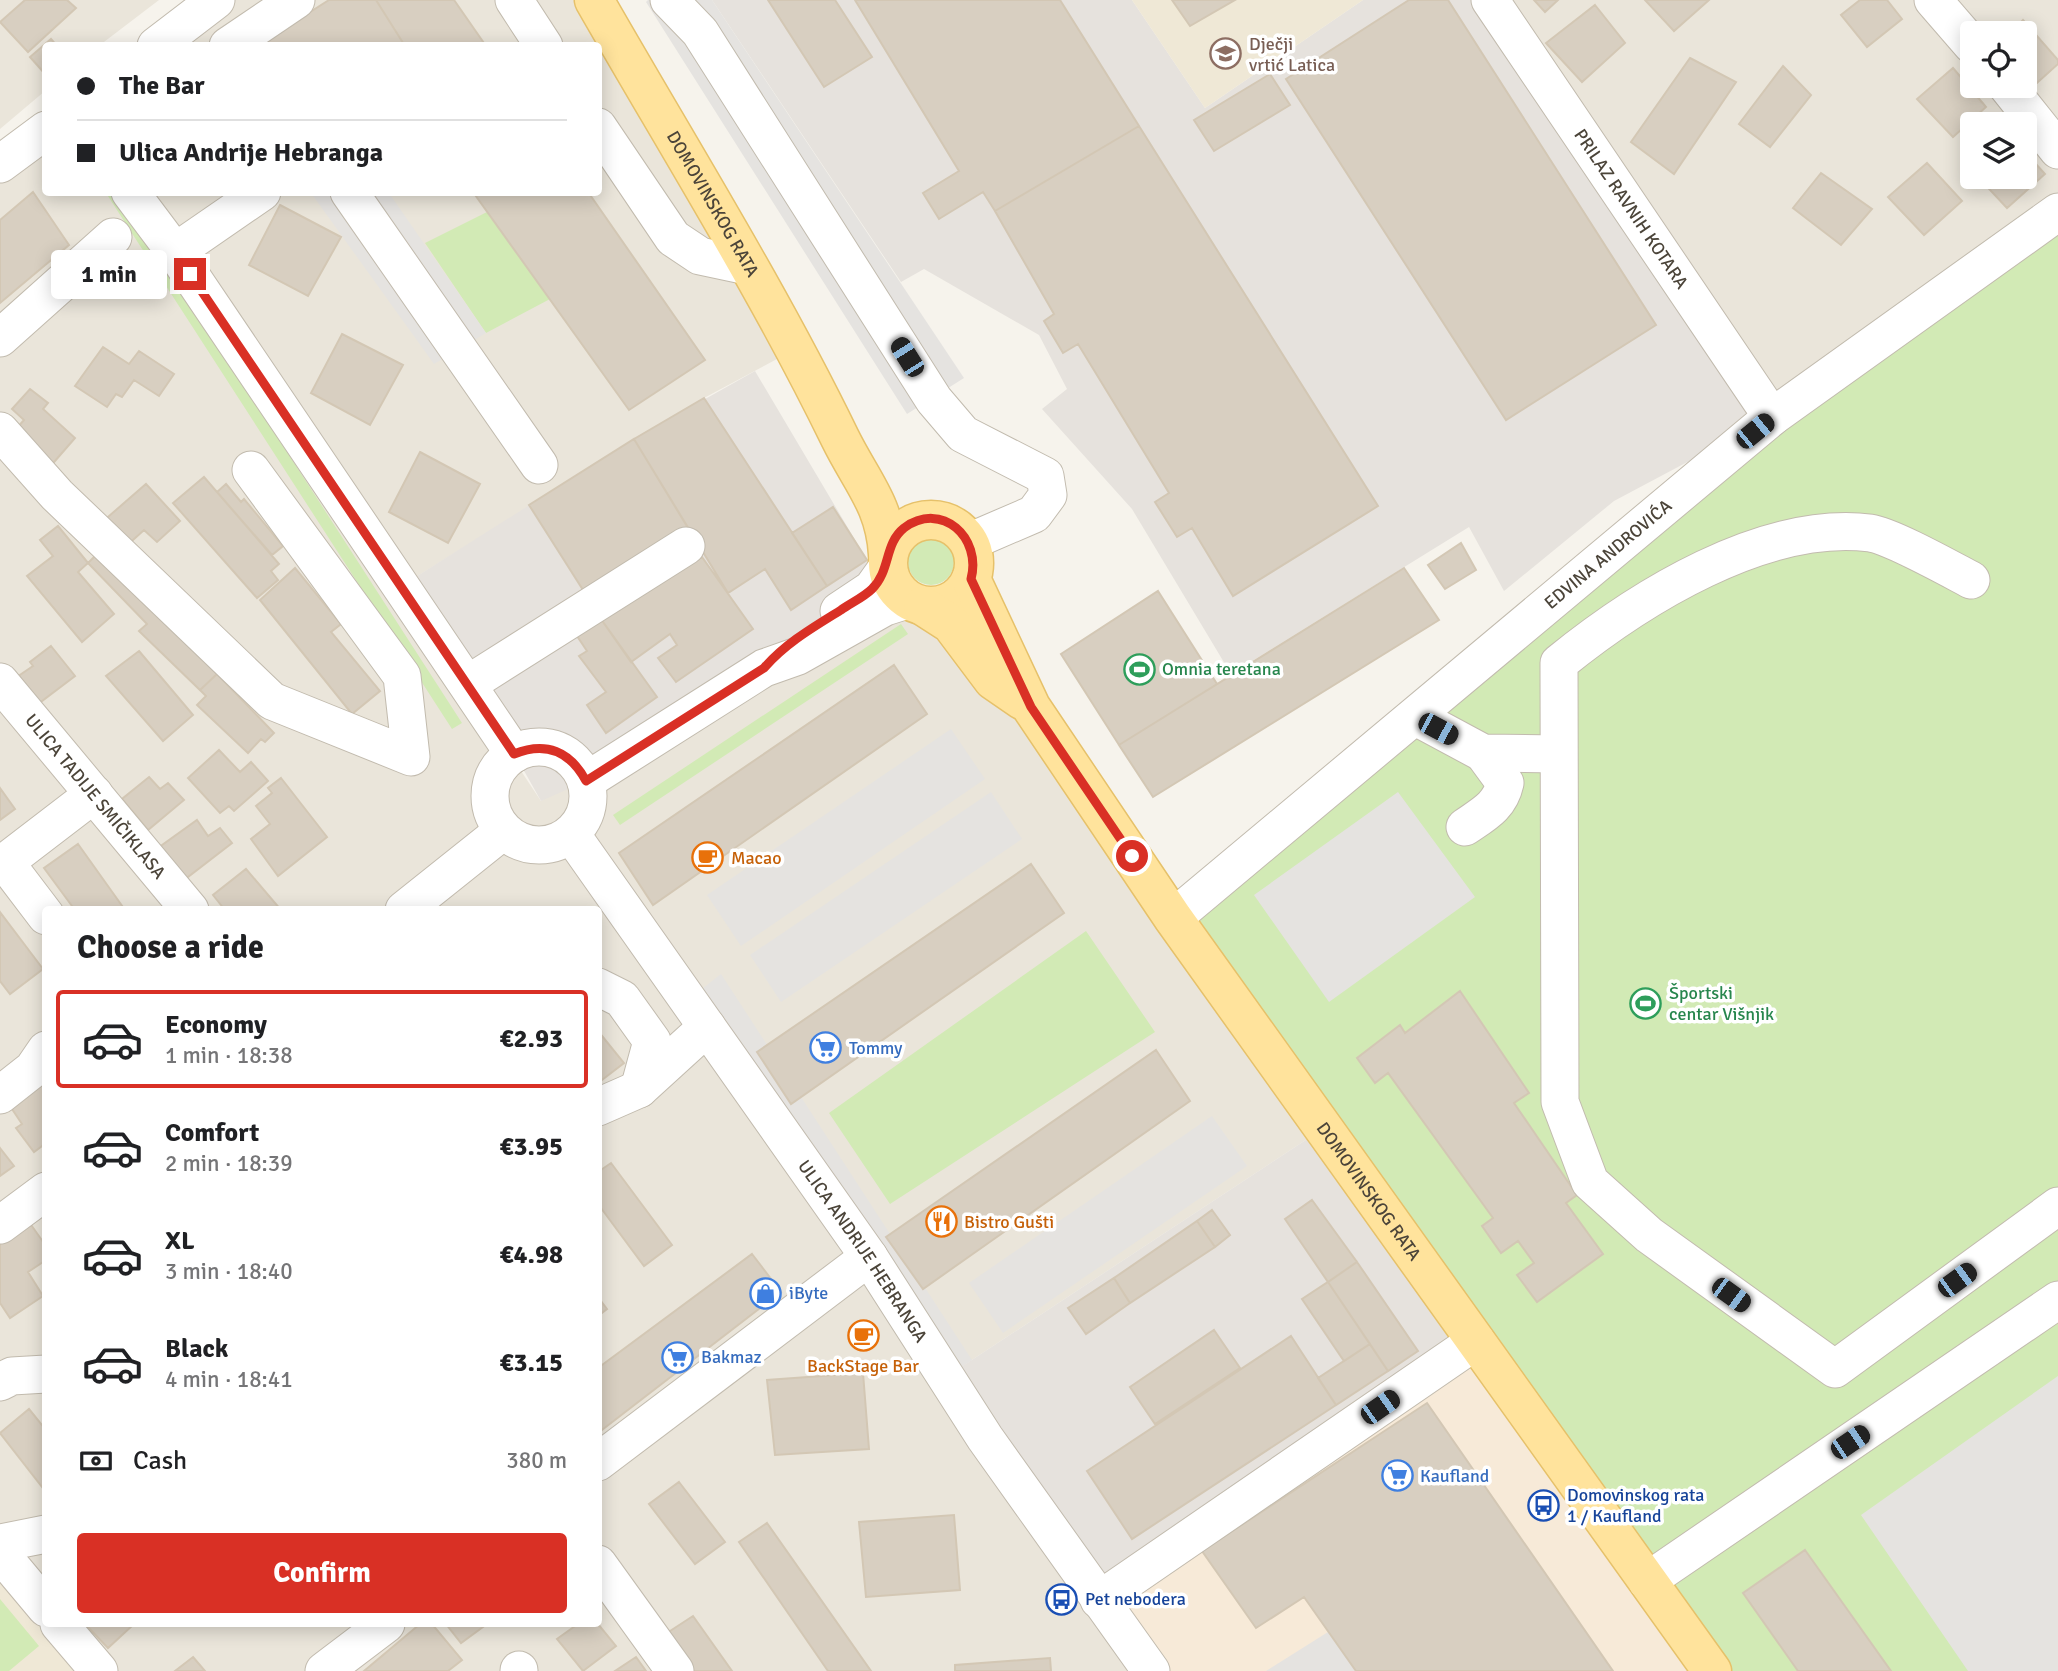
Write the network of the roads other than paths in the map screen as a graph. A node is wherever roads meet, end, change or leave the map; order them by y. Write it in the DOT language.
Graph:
graph roads {
  1 [pos="216,0"];
  2 [pos="296,0"];
  3 [pos="514,0"];
  4 [pos="594,0"];
  5 [pos="669,0"];
  6 [pos="1490,0"];
  7 [pos="1933,0"];
  8 [pos="1960,32"];
  9 [pos="161,42"];
  10 [pos="234,42"];
  11 [pos="541,42"];
  12 [pos="2017,98"];
  13 [pos="42,133"];
  14 [pos="602,133"];
  15 [pos="2058,150"];
  16 [pos="0,164"];
  17 [pos="133,196"];
  18 [pos="352,196"];
  19 [pos="246,197"];
  20 [pos="2058,212"];
  21 [pos="113,237"];
  22 [pos="175,252"];
  23 [pos="747,266"];
  24 [pos="0,338"];
  25 [pos="827,411"];
  26 [pos="1772,417"];
  27 [pos="0,431"];
  28 [pos="539,465"];
  29 [pos="251,470"];
  30 [pos="930,519"];
  31 [pos="969,542"];
  32 [pos="686,546"];
  33 [pos="888,561"];
  34 [pos="971,579"];
  35 [pos="1971,580"];
  36 [pos="915,603"];
  37 [pos="764,668"];
  38 [pos="468,684"];
  39 [pos="5,696"];
  40 [pos="1031,707"];
  41 [pos="1416,717"];
  42 [pos="1483,753"];
  43 [pos="514,754"];
  44 [pos="1557,754"];
  45 [pos="586,781"];
  46 [pos="94,794"];
  47 [pos="1465,827"];
  48 [pos="503,831"];
  49 [pos="571,834"];
  50 [pos="2,864"];
  51 [pos="187,906"];
  52 [pos="409,906"];
  53 [pos="42,911"];
  54 [pos="1173,918"];
  55 [pos="602,989"];
  56 [pos="707,1027"];
  57 [pos="42,1055"];
  58 [pos="639,1089"];
  59 [pos="0,1095"];
  60 [pos="602,1105"];
  61 [pos="42,1194"];
  62 [pos="2058,1206"];
  63 [pos="0,1225"];
  64 [pos="869,1257"];
  65 [pos="2058,1300"];
  66 [pos="1476,1341"];
  67 [pos="42,1374"];
  68 [pos="0,1382"];
  69 [pos="602,1459"];
  70 [pos="42,1535"];
  71 [pos="0,1543"];
  72 [pos="0,1553"];
  73 [pos="602,1569"];
  74 [pos="1647,1581"];
  75 [pos="1099,1601"];
  76 [pos="42,1603"];
  77 [pos="62,1627"];
  78 [pos="382,1627"];
  79 [pos="99,1671"];
  80 [pos="324,1671"];
  81 [pos="676,1671"];
  82 [pos="1150,1671"];
  83 [pos="1712,1671"];
  1 -- 9 [label="street"];
  2 -- 10 [label="street"];
  3 -- 11 [label="street"];
  4 -- 23 [label="main road, DOMOVINSKOG RATA"];
  5 -- 31 [label="street"];
  6 -- 26 [label="street, PRILAZ RAVNIH KOTARA"];
  7 -- 8 [label="street"];
  12 -- 15 [label="street"];
  13 -- 16 [label="street"];
  14 -- 23 [label="street"];
  17 -- 22 [label="street"];
  18 -- 28 [label="street"];
  19 -- 22 [label="street"];
  20 -- 26 [label="street, EDVINA ANDROVIĆA"];
  21 -- 24 [label="street"];
  22 -- 38 [label="street"];
  23 -- 25 [label="main road, DOMOVINSKOG RATA"];
  25 -- 30 [label="main road, DOMOVINSKOG RATA"];
  25 -- 33 [label="main road, DOMOVINSKOG RATA"];
  26 -- 41 [label="street, EDVINA ANDROVIĆA"];
  27 -- 29 [label="street"];
  30 -- 31 [label="main road"];
  30 -- 33 [label="main road"];
  31 -- 34 [label="main road"];
  32 -- 38 [label="street"];
  33 -- 36 [label="main road"];
  33 -- 37 [label="street"];
  34 -- 36 [label="main road"];
  34 -- 40 [label="main road, DOMOVINSKOG RATA"];
  35 -- 44 [label="street"];
  36 -- 37 [label="street"];
  36 -- 40 [label="main road, DOMOVINSKOG RATA"];
  37 -- 45 [label="street"];
  38 -- 43 [label="street"];
  39 -- 46 [label="street, ULICA TADIJE SMIČIKLASA"];
  40 -- 54 [label="main road, DOMOVINSKOG RATA"];
  41 -- 42 [label="street"];
  41 -- 54 [label="street, EDVINA ANDROVIĆA"];
  42 -- 44 [label="street"];
  42 -- 47 [label="street"];
  43 -- 45 [label="street"];
  43 -- 48 [label="street"];
  44 -- 62 [label="street"];
  45 -- 49 [label="street"];
  46 -- 50 [label="street"];
  46 -- 51 [label="street, ULICA TADIJE SMIČIKLASA"];
  48 -- 49 [label="street"];
  48 -- 52 [label="street"];
  49 -- 56 [label="street, ULICA ANDRIJE HEBRANGA"];
  50 -- 53 [label="street"];
  54 -- 66 [label="main road, DOMOVINSKOG RATA"];
  55 -- 58 [label="street"];
  56 -- 58 [label="street"];
  56 -- 64 [label="street, ULICA ANDRIJE HEBRANGA"];
  57 -- 59 [label="street"];
  58 -- 60 [label="street"];
  61 -- 63 [label="street"];
  64 -- 69 [label="street"];
  64 -- 75 [label="street, ULICA ANDRIJE HEBRANGA"];
  65 -- 74 [label="street"];
  66 -- 74 [label="main road, DOMOVINSKOG RATA"];
  66 -- 75 [label="street"];
  67 -- 68 [label="street"];
  70 -- 71 [label="street"];
  72 -- 76 [label="street"];
  73 -- 81 [label="street"];
  74 -- 83 [label="main road, DOMOVINSKOG RATA"];
  75 -- 82 [label="street, ULICA ANDRIJE HEBRANGA"];
  77 -- 79 [label="street"];
  78 -- 80 [label="street"];
}
